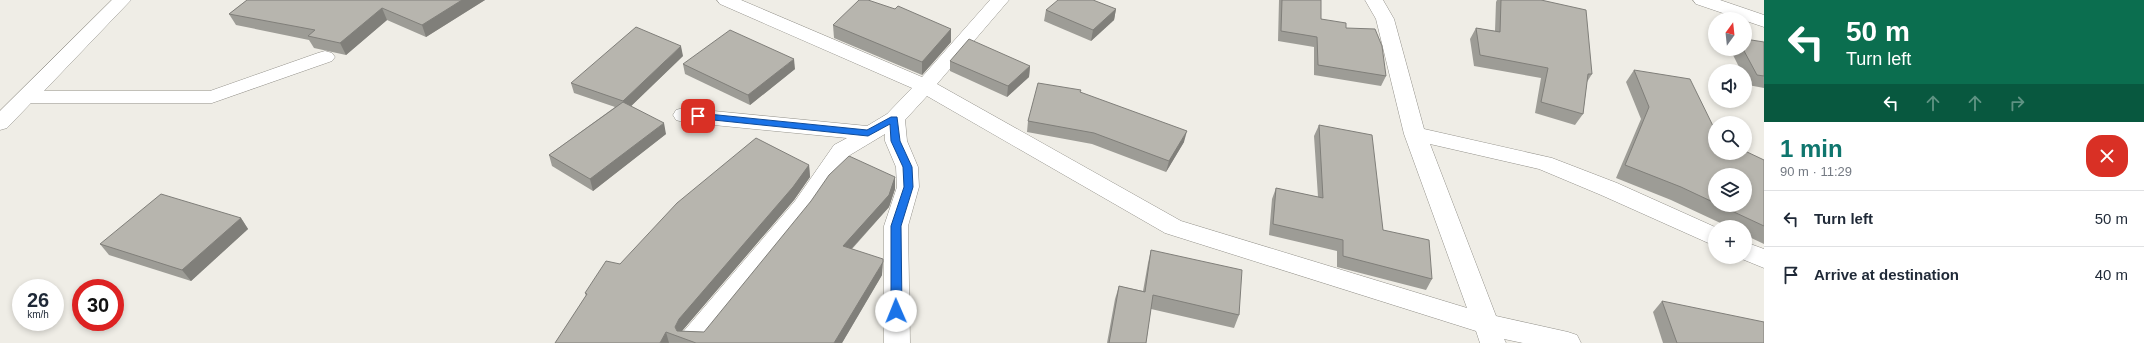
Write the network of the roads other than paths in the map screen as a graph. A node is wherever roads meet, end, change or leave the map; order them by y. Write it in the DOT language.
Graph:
graph roads {
  1 [pos="122,0"];
  2 [pos="726,0"];
  3 [pos="1000,0"];
  4 [pos="1374,0"];
  5 [pos="1702,0"];
  6 [pos="1764,21"];
  7 [pos="324,57"];
  8 [pos="925,86"];
  9 [pos="25,97"];
  10 [pos="684,115"];
  11 [pos="894,118"];
  12 [pos="0,123"];
  13 [pos="868,133"];
  14 [pos="1415,134"];
  15 [pos="1708,234"];
  16 [pos="1752,254"];
  17 [pos="1764,259"];
  18 [pos="1490,334"];
  19 [pos="692,340"];
  20 [pos="897,343"];
  21 [pos="1568,343"];
  1 -- 9 [label="main road"];
  2 -- 8 [label="main road"];
  3 -- 8 [label="main road"];
  4 -- 14 [label="main road"];
  5 -- 6 [label="main road"];
  7 -- 9 [label="main road"];
  8 -- 11 [label="main road"];
  8 -- 18 [label="main road"];
  9 -- 12 [label="main road"];
  10 -- 13 [label="main road"];
  11 -- 13 [label="main road"];
  11 -- 20 [label="main road"];
  13 -- 19 [label="main road"];
  14 -- 15 [label="main road"];
  14 -- 18 [label="main road"];
  16 -- 17 [label="main road"];
  18 -- 21 [label="main road"];
}
